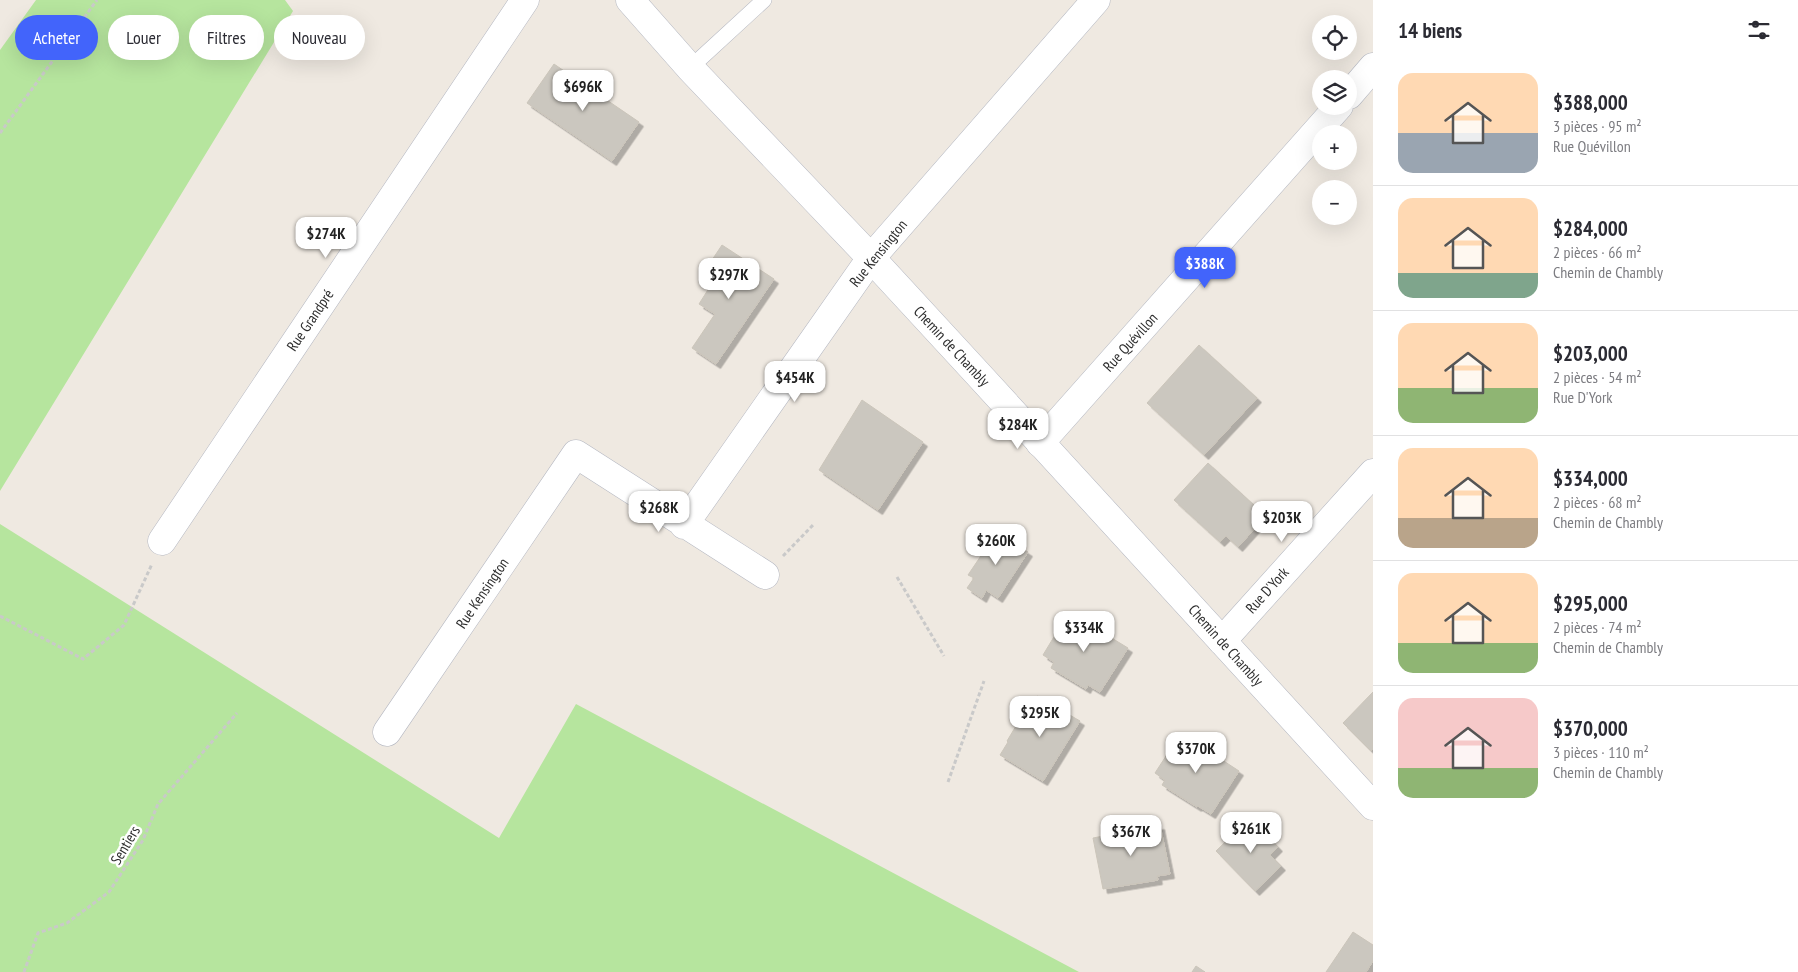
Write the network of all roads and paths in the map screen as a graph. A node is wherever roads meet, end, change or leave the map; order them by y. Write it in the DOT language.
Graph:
graph roads {
  1 [pos="97,0"];
  2 [pos="525,0"];
  3 [pos="630,0"];
  4 [pos="764,0"];
  5 [pos="1096,0"];
  6 [pos="690,68"];
  7 [pos="1373,68"];
  8 [pos="1357,86"];
  9 [pos="1331,115"];
  10 [pos="0,133"];
  11 [pos="871,258"];
  12 [pos="1040,443"];
  13 [pos="1373,473"];
  14 [pos="814,524"];
  15 [pos="684,525"];
  16 [pos="162,541"];
  17 [pos="765,575"];
  18 [pos="897,577"];
  19 [pos="0,616"];
  20 [pos="1222,641"];
  21 [pos="944,656"];
  22 [pos="984,681"];
  23 [pos="237,713"];
  24 [pos="387,732"];
  25 [pos="948,782"];
  26 [pos="1373,806"];
  27 [pos="24,972"];
  1 -- 10 [label="path"];
  2 -- 16 [label="street, Rue Grandpré"];
  3 -- 6 [label="street, Chemin de Chambly"];
  4 -- 6 [label="lane"];
  5 -- 11 [label="street, Rue Kensington"];
  6 -- 11 [label="street, Chemin de Chambly"];
  7 -- 8 [label="street"];
  9 -- 12 [label="street, Rue Quévillon"];
  11 -- 12 [label="street, Chemin de Chambly"];
  11 -- 15 [label="street, Rue Kensington"];
  12 -- 20 [label="street, Chemin de Chambly"];
  13 -- 20 [label="street, Rue D'York"];
  14 -- 17 [label="path"];
  15 -- 17 [label="street"];
  15 -- 24 [label="street, Rue Kensington"];
  16 -- 19 [label="path"];
  18 -- 21 [label="path"];
  20 -- 26 [label="street, Chemin de Chambly"];
  22 -- 25 [label="path"];
  23 -- 27 [label="path, Sentiers"];
}
